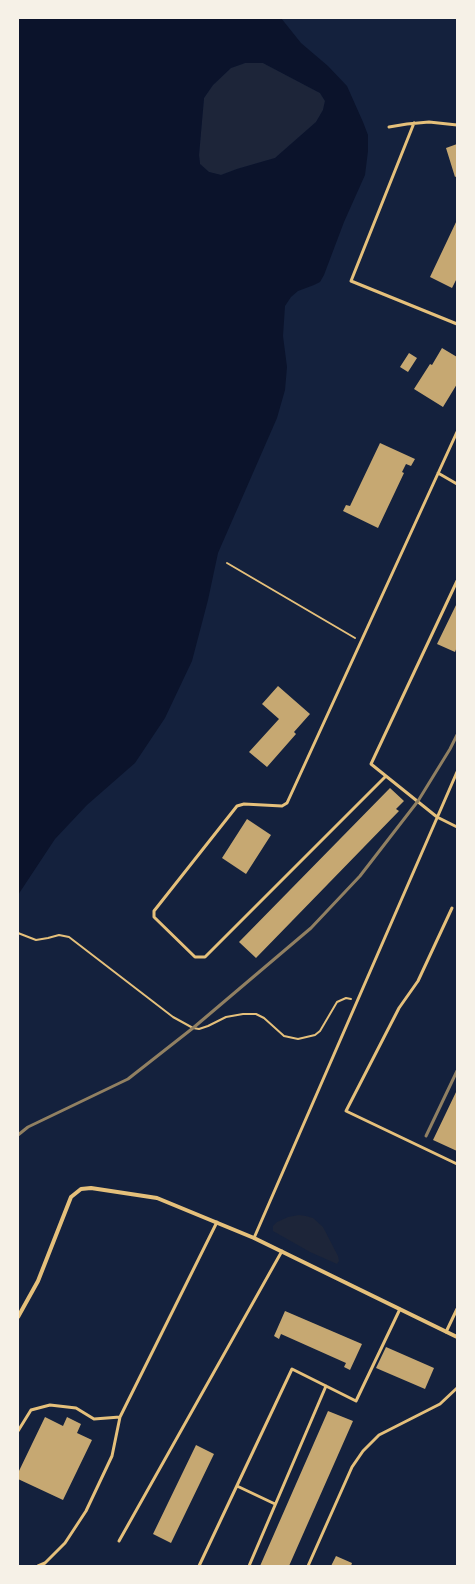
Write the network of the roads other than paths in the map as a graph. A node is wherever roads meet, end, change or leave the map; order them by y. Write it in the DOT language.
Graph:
graph roads {
  1 [pos="414,123"];
  2 [pos="457,124"];
  3 [pos="389,127"];
  4 [pos="457,324"];
  5 [pos="457,432"];
  6 [pos="438,473"];
  7 [pos="457,484"];
  8 [pos="457,581"];
  9 [pos="457,772"];
  10 [pos="386,776"];
  11 [pos="437,817"];
  12 [pos="457,827"];
  13 [pos="452,908"];
  14 [pos="457,1164"];
  15 [pos="217,1222"];
  16 [pos="254,1238"];
  17 [pos="282,1251"];
  18 [pos="400,1309"];
  19 [pos="457,1309"];
  20 [pos="18,1317"];
  21 [pos="446,1332"];
  22 [pos="457,1337"];
  23 [pos="326,1386"];
  24 [pos="457,1388"];
  25 [pos="120,1417"];
  26 [pos="18,1431"];
  27 [pos="236,1486"];
  28 [pos="275,1504"];
  29 [pos="119,1541"];
  30 [pos="38,1566"];
  31 [pos="199,1566"];
  32 [pos="248,1566"];
  33 [pos="308,1566"];
  1 -- 2 [label="lane"];
  1 -- 3 [label="lane"];
  1 -- 4 [label="lane"];
  5 -- 6 [label="lane"];
  6 -- 7 [label="lane"];
  6 -- 10 [label="lane"];
  8 -- 10 [label="lane"];
  9 -- 11 [label="lane"];
  10 -- 11 [label="lane"];
  11 -- 12 [label="lane"];
  11 -- 16 [label="lane"];
  13 -- 14 [label="lane"];
  15 -- 16 [label="street"];
  15 -- 20 [label="street"];
  15 -- 25 [label="lane"];
  16 -- 17 [label="street"];
  17 -- 18 [label="street"];
  17 -- 29 [label="lane"];
  18 -- 21 [label="street"];
  18 -- 23 [label="lane"];
  19 -- 21 [label="lane"];
  21 -- 22 [label="street"];
  23 -- 27 [label="lane"];
  23 -- 28 [label="lane"];
  24 -- 33 [label="lane"];
  25 -- 26 [label="lane"];
  25 -- 30 [label="lane"];
  27 -- 28 [label="lane"];
  27 -- 31 [label="lane"];
  28 -- 32 [label="lane"];
}
